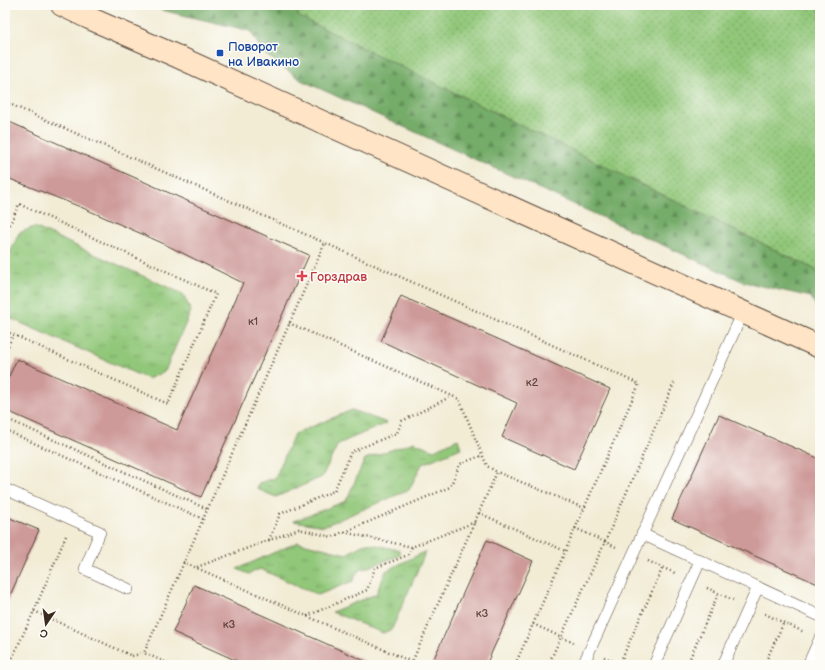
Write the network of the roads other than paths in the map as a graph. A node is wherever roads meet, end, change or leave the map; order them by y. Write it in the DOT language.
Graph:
graph roads {
  1 [pos="62,5"];
  2 [pos="743,312"];
  3 [pos="820,347"];
  4 [pos="5,489"];
  5 [pos="642,534"];
  6 [pos="700,561"];
  7 [pos="758,588"];
  8 [pos="128,589"];
  9 [pos="820,616"];
  10 [pos="820,638"];
  11 [pos="583,665"];
  12 [pos="654,665"];
  13 [pos="723,665"];
  14 [pos="808,665"];
  1 -- 2 [label="main road"];
  2 -- 3 [label="main road"];
  2 -- 5 [label="lane"];
  4 -- 8 [label="lane"];
  5 -- 6 [label="lane"];
  5 -- 11 [label="lane"];
  6 -- 7 [label="lane"];
  6 -- 12 [label="lane"];
  7 -- 9 [label="lane"];
  7 -- 13 [label="lane"];
  10 -- 14 [label="lane"];
}
